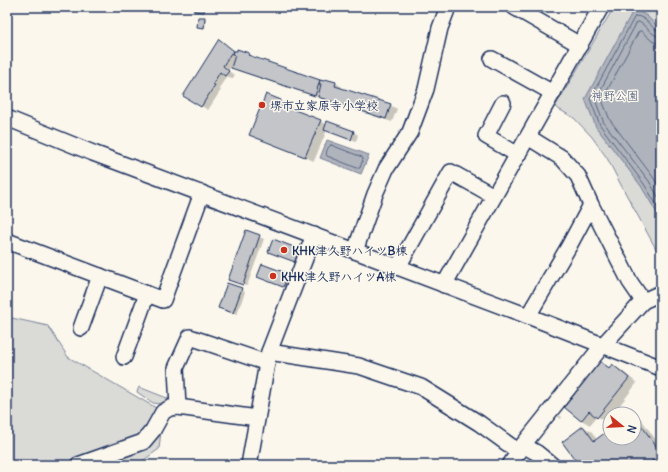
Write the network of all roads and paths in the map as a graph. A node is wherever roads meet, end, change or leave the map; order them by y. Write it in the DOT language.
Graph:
graph roads {
  1 [pos="448,7"];
  2 [pos="514,7"];
  3 [pos="601,7"];
  4 [pos="580,45"];
  5 [pos="492,59"];
  6 [pos="553,93"];
  7 [pos="503,104"];
  8 [pos="9,123"];
  9 [pos="528,137"];
  10 [pos="518,155"];
  11 [pos="202,193"];
  12 [pos="494,196"];
  13 [pos="592,205"];
  14 [pos="314,235"];
  15 [pos="7,241"];
  16 [pos="355,250"];
  17 [pos="398,267"];
  18 [pos="100,276"];
  19 [pos="444,284"];
  20 [pos="661,293"];
  21 [pos="147,294"];
  22 [pos="643,301"];
  23 [pos="528,316"];
  24 [pos="80,328"];
  25 [pos="602,346"];
  26 [pos="124,357"];
  27 [pos="268,358"];
  28 [pos="661,368"];
  29 [pos="178,407"];
  30 [pos="257,418"];
  31 [pos="521,449"];
  32 [pos="78,465"];
  33 [pos="249,465"];
  34 [pos="510,465"];
  35 [pos="552,465"];
  1 -- 16 [label="street"];
  2 -- 4 [label="street"];
  3 -- 4 [label="street"];
  4 -- 6 [label="street"];
  5 -- 6 [label="street"];
  6 -- 9 [label="street"];
  7 -- 10 [label="street"];
  8 -- 11 [label="street"];
  9 -- 10 [label="street"];
  9 -- 13 [label="street"];
  10 -- 12 [label="street"];
  11 -- 14 [label="street"];
  11 -- 21 [label="street"];
  12 -- 17 [label="street"];
  12 -- 19 [label="street"];
  13 -- 22 [label="street"];
  13 -- 23 [label="street"];
  14 -- 16 [label="street"];
  14 -- 27 [label="street"];
  15 -- 18 [label="street"];
  16 -- 17 [label="street"];
  17 -- 19 [label="street"];
  18 -- 21 [label="street"];
  18 -- 24 [label="street"];
  19 -- 23 [label="street"];
  20 -- 22 [label="street"];
  21 -- 26 [label="street"];
  22 -- 25 [label="street"];
  23 -- 25 [label="street"];
  25 -- 28 [label="street"];
  25 -- 31 [label="street"];
  27 -- 29 [label="street"];
  27 -- 30 [label="street"];
  27 -- 31 [label="street"];
  29 -- 30 [label="street"];
  29 -- 32 [label="street"];
  30 -- 33 [label="street"];
  31 -- 34 [label="street"];
  31 -- 35 [label="street"];
}
